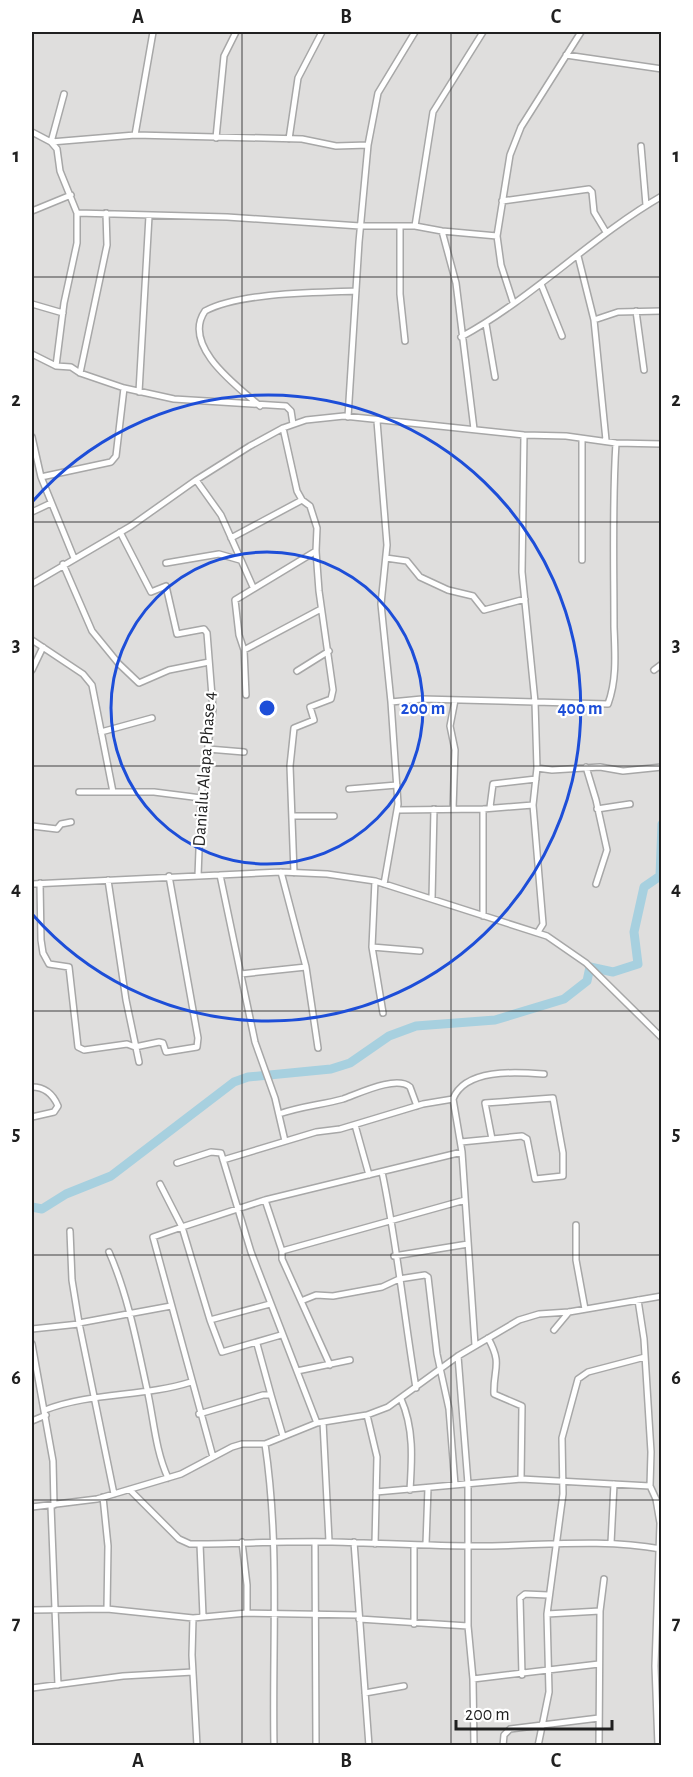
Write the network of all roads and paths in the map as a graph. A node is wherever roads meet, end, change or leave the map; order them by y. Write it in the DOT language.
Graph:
graph roads {
  1 [pos="153,32"];
  2 [pos="236,32"];
  3 [pos="322,32"];
  4 [pos="415,32"];
  5 [pos="483,32"];
  6 [pos="581,32"];
  7 [pos="566,55"];
  8 [pos="662,69"];
  9 [pos="64,94"];
  10 [pos="32,132"];
  11 [pos="135,135"];
  12 [pos="216,138"];
  13 [pos="289,139"];
  14 [pos="51,142"];
  15 [pos="368,145"];
  16 [pos="641,146"];
  17 [pos="71,195"];
  18 [pos="662,196"];
  19 [pos="502,201"];
  20 [pos="646,205"];
  21 [pos="32,211"];
  22 [pos="77,213"];
  23 [pos="106,213"];
  24 [pos="149,216"];
  25 [pos="360,226"];
  26 [pos="415,226"];
  27 [pos="400,227"];
  28 [pos="442,231"];
  29 [pos="606,232"];
  30 [pos="497,236"];
  31 [pos="578,256"];
  32 [pos="541,284"];
  33 [pos="356,291"];
  34 [pos="513,302"];
  35 [pos="32,304"];
  36 [pos="636,311"];
  37 [pos="662,311"];
  38 [pos="63,313"];
  39 [pos="594,320"];
  40 [pos="486,324"];
  41 [pos="562,336"];
  42 [pos="461,338"];
  43 [pos="405,341"];
  44 [pos="32,354"];
  45 [pos="56,366"];
  46 [pos="644,370"];
  47 [pos="80,373"];
  48 [pos="495,377"];
  49 [pos="124,388"];
  50 [pos="139,392"];
  51 [pos="262,407"];
  52 [pos="348,417"];
  53 [pos="377,421"];
  54 [pos="293,424"];
  55 [pos="283,428"];
  56 [pos="474,429"];
  57 [pos="524,435"];
  58 [pos="32,437"];
  59 [pos="582,439"];
  60 [pos="606,440"];
  61 [pos="616,443"];
  62 [pos="662,444"];
  63 [pos="41,477"];
  64 [pos="196,480"];
  65 [pos="302,500"];
  66 [pos="51,503"];
  67 [pos="32,512"];
  68 [pos="120,532"];
  69 [pos="231,538"];
  70 [pos="315,551"];
  71 [pos="74,558"];
  72 [pos="386,558"];
  73 [pos="240,560"];
  74 [pos="582,560"];
  75 [pos="166,563"];
  76 [pos="63,564"];
  77 [pos="32,584"];
  78 [pos="253,587"];
  79 [pos="525,599"];
  80 [pos="321,609"];
  81 [pos="32,640"];
  82 [pos="43,647"];
  83 [pos="244,650"];
  84 [pos="329,651"];
  85 [pos="209,662"];
  86 [pos="662,664"];
  87 [pos="32,670"];
  88 [pos="654,670"];
  89 [pos="297,671"];
  90 [pos="246,695"];
  91 [pos="454,700"];
  92 [pos="391,702"];
  93 [pos="535,702"];
  94 [pos="152,718"];
  95 [pos="101,732"];
  96 [pos="208,749"];
  97 [pos="244,752"];
  98 [pos="586,767"];
  99 [pos="662,767"];
  100 [pos="537,768"];
  101 [pos="536,779"];
  102 [pos="397,785"];
  103 [pos="349,789"];
  104 [pos="78,792"];
  105 [pos="113,792"];
  106 [pos="201,798"];
  107 [pos="630,804"];
  108 [pos="533,805"];
  109 [pos="490,807"];
  110 [pos="434,809"];
  111 [pos="453,809"];
  112 [pos="483,809"];
  113 [pos="597,809"];
  114 [pos="398,810"];
  115 [pos="293,816"];
  116 [pos="334,816"];
  117 [pos="70,822"];
  118 [pos="32,826"];
  119 [pos="281,872"];
  120 [pos="294,873"];
  121 [pos="220,875"];
  122 [pos="169,876"];
  123 [pos="198,876"];
  124 [pos="108,880"];
  125 [pos="375,881"];
  126 [pos="40,883"];
  127 [pos="32,884"];
  128 [pos="384,884"];
  129 [pos="596,884"];
  130 [pos="432,899"];
  131 [pos="483,916"];
  132 [pos="538,932"];
  133 [pos="372,947"];
  134 [pos="420,951"];
  135 [pos="306,967"];
  136 [pos="241,975"];
  137 [pos="383,1013"];
  138 [pos="662,1026"];
  139 [pos="654,1029"];
  140 [pos="662,1038"];
  141 [pos="135,1047"];
  142 [pos="318,1048"];
  143 [pos="139,1062"];
  144 [pos="544,1074"];
  145 [pos="32,1087"];
  146 [pos="453,1099"];
  147 [pos="417,1106"];
  148 [pos="279,1114"];
  149 [pos="32,1117"];
  150 [pos="355,1125"];
  151 [pos="489,1131"];
  152 [pos="492,1138"];
  153 [pos="485,1139"];
  154 [pos="285,1142"];
  155 [pos="461,1142"];
  156 [pos="462,1152"];
  157 [pos="224,1160"];
  158 [pos="177,1163"];
  159 [pos="382,1172"];
  160 [pos="369,1175"];
  161 [pos="160,1184"];
  162 [pos="265,1200"];
  163 [pos="465,1200"];
  164 [pos="238,1210"];
  165 [pos="392,1220"];
  166 [pos="576,1225"];
  167 [pos="182,1227"];
  168 [pos="70,1231"];
  169 [pos="468,1244"];
  170 [pos="282,1251"];
  171 [pos="110,1252"];
  172 [pos="394,1256"];
  173 [pos="399,1279"];
  174 [pos="662,1296"];
  175 [pos="638,1300"];
  176 [pos="301,1301"];
  177 [pos="270,1304"];
  178 [pos="171,1306"];
  179 [pos="585,1309"];
  180 [pos="568,1312"];
  181 [pos="129,1313"];
  182 [pos="210,1320"];
  183 [pos="79,1323"];
  184 [pos="32,1329"];
  185 [pos="554,1330"];
  186 [pos="281,1335"];
  187 [pos="488,1338"];
  188 [pos="32,1344"];
  189 [pos="257,1344"];
  190 [pos="475,1345"];
  191 [pos="458,1356"];
  192 [pos="645,1357"];
  193 [pos="350,1360"];
  194 [pos="330,1365"];
  195 [pos="441,1370"];
  196 [pos="297,1371"];
  197 [pos="191,1382"];
  198 [pos="417,1388"];
  199 [pos="147,1390"];
  200 [pos="271,1395"];
  201 [pos="96,1399"];
  202 [pos="401,1399"];
  203 [pos="46,1413"];
  204 [pos="199,1414"];
  205 [pos="367,1414"];
  206 [pos="32,1420"];
  207 [pos="320,1422"];
  208 [pos="283,1436"];
  209 [pos="265,1444"];
  210 [pos="213,1457"];
  211 [pos="168,1478"];
  212 [pos="521,1479"];
  213 [pos="563,1483"];
  214 [pos="468,1484"];
  215 [pos="614,1484"];
  216 [pos="455,1485"];
  217 [pos="650,1486"];
  218 [pos="428,1488"];
  219 [pos="130,1490"];
  220 [pos="410,1490"];
  221 [pos="376,1492"];
  222 [pos="114,1494"];
  223 [pos="104,1497"];
  224 [pos="52,1506"];
  225 [pos="32,1507"];
  226 [pos="329,1541"];
  227 [pos="242,1542"];
  228 [pos="315,1542"];
  229 [pos="354,1542"];
  230 [pos="557,1543"];
  231 [pos="611,1543"];
  232 [pos="200,1544"];
  233 [pos="274,1544"];
  234 [pos="375,1544"];
  235 [pos="426,1544"];
  236 [pos="414,1546"];
  237 [pos="468,1546"];
  238 [pos="660,1550"];
  239 [pos="604,1579"];
  240 [pos="548,1595"];
  241 [pos="659,1609"];
  242 [pos="32,1610"];
  243 [pos="56,1610"];
  244 [pos="107,1610"];
  245 [pos="600,1611"];
  246 [pos="246,1613"];
  247 [pos="314,1613"];
  248 [pos="547,1614"];
  249 [pos="273,1615"];
  250 [pos="203,1616"];
  251 [pos="359,1617"];
  252 [pos="193,1618"];
  253 [pos="414,1624"];
  254 [pos="468,1626"];
  255 [pos="599,1664"];
  256 [pos="550,1671"];
  257 [pos="193,1672"];
  258 [pos="522,1675"];
  259 [pos="473,1678"];
  260 [pos="58,1685"];
  261 [pos="404,1686"];
  262 [pos="32,1688"];
  263 [pos="365,1693"];
  264 [pos="599,1718"];
  265 [pos="541,1727"];
  266 [pos="197,1746"];
  267 [pos="274,1746"];
  268 [pos="316,1746"];
  269 [pos="369,1746"];
  270 [pos="474,1746"];
  271 [pos="503,1746"];
  272 [pos="538,1746"];
  273 [pos="599,1746"];
  274 [pos="658,1746"];
  1 -- 11 [label="street"];
  2 -- 12 [label="street"];
  3 -- 13 [label="street"];
  4 -- 15 [label="street"];
  5 -- 26 [label="street"];
  6 -- 7 [label="street"];
  7 -- 8 [label="street"];
  7 -- 19 [label="street"];
  9 -- 14 [label="street"];
  10 -- 14 [label="street"];
  11 -- 12 [label="street"];
  11 -- 14 [label="street"];
  12 -- 13 [label="street"];
  13 -- 15 [label="street"];
  14 -- 17 [label="street"];
  15 -- 25 [label="street"];
  16 -- 20 [label="street"];
  17 -- 21 [label="street"];
  17 -- 22 [label="street"];
  18 -- 20 [label="street"];
  19 -- 29 [label="street"];
  19 -- 30 [label="street"];
  20 -- 29 [label="street"];
  22 -- 23 [label="street"];
  22 -- 38 [label="street"];
  23 -- 24 [label="street"];
  23 -- 47 [label="street"];
  24 -- 25 [label="street"];
  24 -- 50 [label="street"];
  25 -- 27 [label="street"];
  25 -- 33 [label="street"];
  26 -- 27 [label="street"];
  26 -- 28 [label="street"];
  27 -- 43 [label="street"];
  28 -- 30 [label="street"];
  28 -- 42 [label="street"];
  29 -- 31 [label="street"];
  30 -- 34 [label="street"];
  31 -- 32 [label="street"];
  31 -- 39 [label="street"];
  32 -- 34 [label="street"];
  32 -- 41 [label="street"];
  33 -- 51 [label="street"];
  33 -- 52 [label="street"];
  34 -- 40 [label="street"];
  35 -- 38 [label="street"];
  36 -- 37 [label="street"];
  36 -- 39 [label="street"];
  36 -- 46 [label="street"];
  38 -- 45 [label="street"];
  39 -- 60 [label="street"];
  40 -- 42 [label="street"];
  40 -- 48 [label="street"];
  42 -- 56 [label="street"];
  44 -- 45 [label="street"];
  45 -- 47 [label="street"];
  47 -- 49 [label="street"];
  49 -- 50 [label="street"];
  49 -- 63 [label="street"];
  50 -- 51 [label="street"];
  51 -- 54 [label="street"];
  52 -- 53 [label="street"];
  52 -- 54 [label="street"];
  53 -- 56 [label="street"];
  53 -- 72 [label="street"];
  54 -- 55 [label="street"];
  55 -- 64 [label="street"];
  55 -- 65 [label="street"];
  56 -- 57 [label="street"];
  57 -- 59 [label="street"];
  57 -- 79 [label="street"];
  58 -- 63 [label="street"];
  59 -- 60 [label="street"];
  59 -- 74 [label="street"];
  60 -- 61 [label="street"];
  61 -- 62 [label="street"];
  61 -- 93 [label="street"];
  63 -- 66 [label="street"];
  64 -- 68 [label="street"];
  64 -- 69 [label="street"];
  65 -- 69 [label="street"];
  65 -- 70 [label="street"];
  66 -- 67 [label="street"];
  66 -- 71 [label="street"];
  68 -- 71 [label="street"];
  68 -- 85 [label="street, Danialu Alapa Phase 4"];
  69 -- 73 [label="street"];
  70 -- 78 [label="street"];
  70 -- 80 [label="street"];
  71 -- 76 [label="street"];
  72 -- 79 [label="street"];
  72 -- 92 [label="street"];
  73 -- 75 [label="street"];
  73 -- 78 [label="street"];
  76 -- 77 [label="street"];
  76 -- 85 [label="street"];
  78 -- 83 [label="street"];
  79 -- 93 [label="street"];
  80 -- 83 [label="street"];
  80 -- 84 [label="street"];
  81 -- 82 [label="street"];
  82 -- 87 [label="street"];
  82 -- 95 [label="street"];
  83 -- 90 [label="street"];
  84 -- 89 [label="street"];
  84 -- 115 [label="street"];
  85 -- 96 [label="street, Danialu Alapa Phase 4"];
  86 -- 88 [label="street"];
  91 -- 92 [label="street"];
  91 -- 93 [label="street"];
  91 -- 111 [label="street"];
  92 -- 102 [label="street"];
  93 -- 100 [label="street"];
  94 -- 95 [label="street"];
  95 -- 105 [label="street"];
  96 -- 97 [label="street"];
  96 -- 106 [label="street, Danialu Alapa Phase 4"];
  98 -- 99 [label="street"];
  98 -- 100 [label="street"];
  98 -- 113 [label="street"];
  100 -- 101 [label="street"];
  101 -- 108 [label="street"];
  101 -- 109 [label="street"];
  102 -- 103 [label="street"];
  102 -- 114 [label="street"];
  104 -- 105 [label="street"];
  105 -- 106 [label="street"];
  106 -- 123 [label="street, Danialu Alapa Phase 4"];
  107 -- 113 [label="street"];
  108 -- 109 [label="street"];
  108 -- 132 [label="street"];
  109 -- 112 [label="street"];
  110 -- 111 [label="street"];
  110 -- 114 [label="street"];
  110 -- 130 [label="street"];
  111 -- 112 [label="street"];
  112 -- 131 [label="street"];
  113 -- 129 [label="street"];
  114 -- 128 [label="street"];
  115 -- 116 [label="street"];
  115 -- 120 [label="street"];
  117 -- 118 [label="street"];
  119 -- 120 [label="street"];
  119 -- 121 [label="street"];
  119 -- 135 [label="street"];
  120 -- 125 [label="street"];
  121 -- 123 [label="street"];
  121 -- 136 [label="street"];
  122 -- 123 [label="street"];
  122 -- 124 [label="street"];
  122 -- 141 [label="street"];
  124 -- 126 [label="street"];
  124 -- 141 [label="street"];
  125 -- 128 [label="street"];
  125 -- 133 [label="street"];
  126 -- 127 [label="street"];
  126 -- 141 [label="street"];
  128 -- 130 [label="street"];
  130 -- 131 [label="street"];
  131 -- 132 [label="street"];
  132 -- 139 [label="street"];
  133 -- 134 [label="street"];
  133 -- 137 [label="street"];
  135 -- 136 [label="street"];
  135 -- 142 [label="street"];
  136 -- 148 [label="street"];
  138 -- 139 [label="street"];
  139 -- 140 [label="street"];
  141 -- 143 [label="street"];
  144 -- 146 [label="street"];
  145 -- 149 [label="street"];
  146 -- 147 [label="street"];
  146 -- 155 [label="street"];
  147 -- 148 [label="street"];
  147 -- 150 [label="street"];
  148 -- 154 [label="street"];
  150 -- 154 [label="street"];
  150 -- 160 [label="street"];
  151 -- 152 [label="street"];
  151 -- 152 [label="street"];
  151 -- 153 [label="street"];
  152 -- 153 [label="street"];
  153 -- 155 [label="street"];
  154 -- 157 [label="street"];
  155 -- 156 [label="street"];
  156 -- 159 [label="street"];
  156 -- 163 [label="street"];
  157 -- 158 [label="street"];
  157 -- 164 [label="street"];
  159 -- 160 [label="street"];
  159 -- 165 [label="street"];
  160 -- 162 [label="street"];
  161 -- 167 [label="street"];
  162 -- 164 [label="street"];
  162 -- 170 [label="street"];
  163 -- 165 [label="street"];
  163 -- 169 [label="street"];
  164 -- 167 [label="street"];
  164 -- 177 [label="street"];
  165 -- 170 [label="street"];
  165 -- 172 [label="street"];
  166 -- 179 [label="street"];
  167 -- 178 [label="street"];
  167 -- 182 [label="street"];
  168 -- 183 [label="street"];
  169 -- 172 [label="street"];
  169 -- 190 [label="street"];
  170 -- 176 [label="street"];
  171 -- 181 [label="street"];
  172 -- 173 [label="street"];
  173 -- 176 [label="street"];
  173 -- 195 [label="street"];
  173 -- 198 [label="street"];
  174 -- 175 [label="street"];
  175 -- 179 [label="street"];
  175 -- 192 [label="street"];
  176 -- 194 [label="street"];
  177 -- 182 [label="street"];
  177 -- 186 [label="street"];
  178 -- 181 [label="street"];
  178 -- 197 [label="street"];
  179 -- 180 [label="street"];
  180 -- 185 [label="street"];
  180 -- 187 [label="street"];
  181 -- 183 [label="street"];
  181 -- 199 [label="street"];
  182 -- 189 [label="street"];
  183 -- 184 [label="street"];
  183 -- 201 [label="street"];
  186 -- 189 [label="street"];
  186 -- 196 [label="street"];
  187 -- 190 [label="street"];
  187 -- 212 [label="street"];
  188 -- 203 [label="street"];
  189 -- 200 [label="street"];
  190 -- 191 [label="street"];
  191 -- 195 [label="street"];
  191 -- 214 [label="street"];
  192 -- 213 [label="street"];
  192 -- 217 [label="street"];
  193 -- 194 [label="street"];
  194 -- 196 [label="street"];
  195 -- 198 [label="street"];
  195 -- 216 [label="street"];
  196 -- 207 [label="street"];
  197 -- 199 [label="street"];
  197 -- 204 [label="street"];
  198 -- 202 [label="street"];
  199 -- 201 [label="street"];
  199 -- 211 [label="street"];
  200 -- 204 [label="street"];
  200 -- 208 [label="street"];
  201 -- 203 [label="street"];
  201 -- 222 [label="street"];
  202 -- 205 [label="street"];
  202 -- 220 [label="street"];
  203 -- 206 [label="street"];
  203 -- 224 [label="street"];
  204 -- 210 [label="street"];
  205 -- 207 [label="street"];
  205 -- 221 [label="street"];
  207 -- 208 [label="street"];
  207 -- 226 [label="street"];
  208 -- 209 [label="street"];
  209 -- 210 [label="street"];
  209 -- 233 [label="street"];
  210 -- 211 [label="street"];
  211 -- 219 [label="street"];
  212 -- 213 [label="street"];
  212 -- 214 [label="street"];
  213 -- 215 [label="street"];
  213 -- 230 [label="street"];
  214 -- 216 [label="street"];
  214 -- 237 [label="street"];
  215 -- 217 [label="street"];
  215 -- 231 [label="street"];
  216 -- 218 [label="street"];
  217 -- 238 [label="street"];
  218 -- 220 [label="street"];
  218 -- 235 [label="street"];
  219 -- 222 [label="street"];
  219 -- 232 [label="street"];
  220 -- 221 [label="street"];
  221 -- 234 [label="street"];
  222 -- 223 [label="street"];
  223 -- 224 [label="street"];
  223 -- 244 [label="street"];
  224 -- 225 [label="street"];
  224 -- 243 [label="street"];
  226 -- 228 [label="street"];
  226 -- 229 [label="street"];
  227 -- 232 [label="street"];
  227 -- 233 [label="street"];
  227 -- 246 [label="street"];
  228 -- 233 [label="street"];
  228 -- 247 [label="street"];
  229 -- 234 [label="street"];
  229 -- 251 [label="street"];
  230 -- 231 [label="street"];
  230 -- 237 [label="street"];
  230 -- 240 [label="street"];
  231 -- 238 [label="street"];
  232 -- 250 [label="street"];
  233 -- 249 [label="street"];
  234 -- 236 [label="street"];
  235 -- 236 [label="street"];
  235 -- 237 [label="street"];
  236 -- 253 [label="street"];
  237 -- 254 [label="street"];
  238 -- 241 [label="street"];
  239 -- 245 [label="street"];
  240 -- 248 [label="street"];
  240 -- 258 [label="street"];
  241 -- 274 [label="street"];
  242 -- 243 [label="street"];
  243 -- 244 [label="street"];
  243 -- 260 [label="street"];
  244 -- 252 [label="street"];
  245 -- 248 [label="street"];
  245 -- 255 [label="street"];
  246 -- 249 [label="street"];
  246 -- 250 [label="street"];
  247 -- 249 [label="street"];
  247 -- 251 [label="street"];
  247 -- 268 [label="street"];
  248 -- 256 [label="street"];
  249 -- 267 [label="street"];
  250 -- 252 [label="street"];
  251 -- 253 [label="street"];
  251 -- 263 [label="street"];
  252 -- 257 [label="street"];
  253 -- 254 [label="street"];
  254 -- 259 [label="street"];
  255 -- 256 [label="street"];
  255 -- 264 [label="street"];
  256 -- 258 [label="street"];
  256 -- 265 [label="street"];
  257 -- 260 [label="street"];
  257 -- 266 [label="street"];
  258 -- 259 [label="street"];
  259 -- 270 [label="street"];
  260 -- 262 [label="street"];
  261 -- 263 [label="street"];
  263 -- 269 [label="street"];
  264 -- 265 [label="street"];
  264 -- 273 [label="street"];
  265 -- 271 [label="street"];
  265 -- 272 [label="street"];
}
